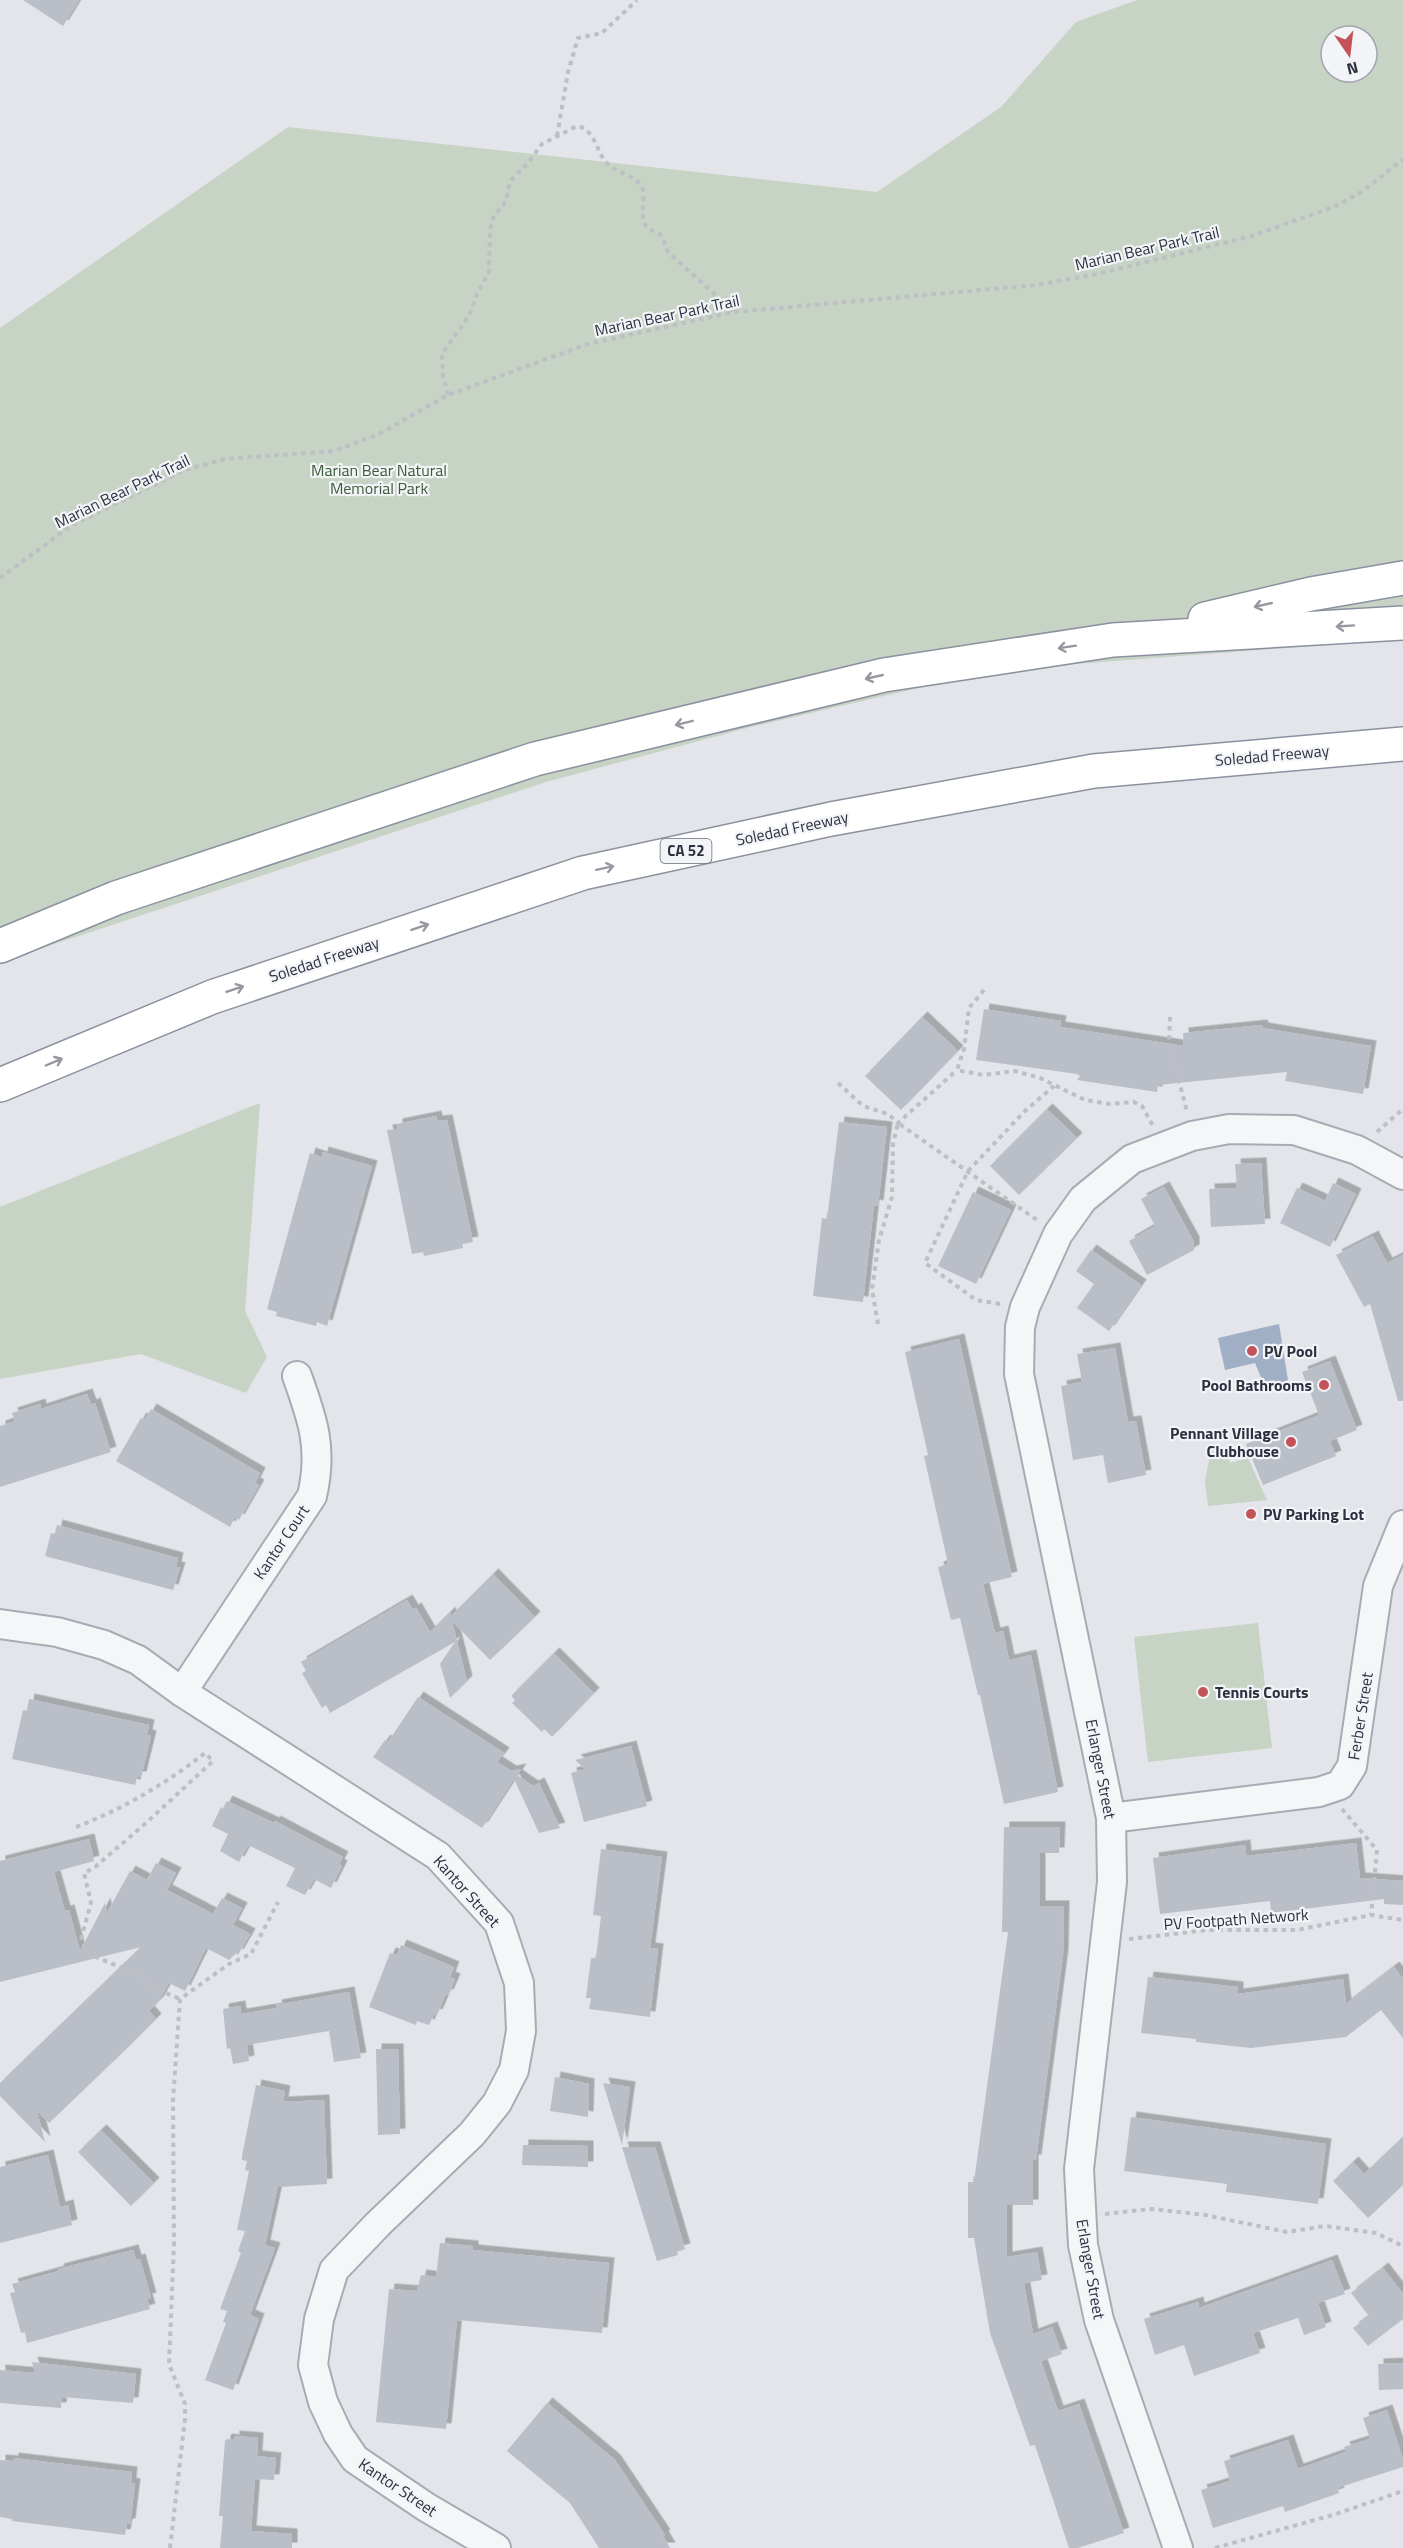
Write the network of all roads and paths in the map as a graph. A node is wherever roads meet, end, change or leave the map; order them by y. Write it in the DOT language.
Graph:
graph roads {
  1 [pos="637,0"];
  2 [pos="557,137"];
  3 [pos="1403,159"];
  4 [pos="734,312"];
  5 [pos="448,395"];
  6 [pos="0,578"];
  7 [pos="1403,578"];
  8 [pos="1403,623"];
  9 [pos="1113,640"];
  10 [pos="1403,744"];
  11 [pos="0,946"];
  12 [pos="984,990"];
  13 [pos="1170,1017"];
  14 [pos="957,1070"];
  15 [pos="838,1083"];
  16 [pos="0,1085"];
  17 [pos="1054,1086"];
  18 [pos="1403,1109"];
  19 [pos="898,1123"];
  20 [pos="1192,1136"];
  21 [pos="1161,1146"];
  22 [pos="1357,1150"];
  23 [pos="968,1171"];
  24 [pos="1403,1175"];
  25 [pos="1058,1234"];
  26 [pos="1025,1307"];
  27 [pos="878,1324"];
  28 [pos="297,1376"];
  29 [pos="1403,1525"];
  30 [pos="0,1624"];
  31 [pos="182,1692"];
  32 [pos="1326,1790"];
  33 [pos="1111,1818"];
  34 [pos="76,1827"];
  35 [pos="278,1902"];
  36 [pos="1371,1915"];
  37 [pos="1403,1920"];
  38 [pos="1105,1941"];
  39 [pos="180,1999"];
  40 [pos="1081,2216"];
  41 [pos="1403,2246"];
  42 [pos="1403,2491"];
  43 [pos="170,2548"];
  44 [pos="496,2548"];
  45 [pos="1178,2548"];
  46 [pos="1215,2548"];
  1 -- 2 [label="path"];
  2 -- 4 [label="path"];
  2 -- 5 [label="path"];
  3 -- 4 [label="path, Marian Bear Park Trail"];
  4 -- 5 [label="path, Marian Bear Park Trail"];
  5 -- 6 [label="path, Marian Bear Park Trail"];
  7 -- 9 [label="highway, one-way"];
  8 -- 9 [label="highway, one-way"];
  9 -- 11 [label="highway, one-way"];
  16 -- 10 [label="highway, Soledad Freeway / CA 52, one-way"];
  12 -- 14 [label="path"];
  13 -- 20 [label="path"];
  14 -- 17 [label="path"];
  14 -- 19 [label="path"];
  15 -- 19 [label="path"];
  17 -- 21 [label="path"];
  17 -- 23 [label="path"];
  18 -- 22 [label="path"];
  19 -- 23 [label="path"];
  19 -- 27 [label="path"];
  20 -- 21 [label="street"];
  20 -- 22 [label="street"];
  21 -- 25 [label="street, Erlanger Street"];
  22 -- 24 [label="street"];
  23 -- 25 [label="path"];
  23 -- 26 [label="path"];
  25 -- 26 [label="street, Erlanger Street"];
  26 -- 33 [label="street, Erlanger Street"];
  28 -- 31 [label="street, Kantor Court"];
  29 -- 32 [label="street, Ferber Street"];
  30 -- 31 [label="street, Kantor Street"];
  31 -- 44 [label="street, Kantor Street"];
  32 -- 33 [label="street"];
  32 -- 36 [label="path"];
  33 -- 38 [label="street, Erlanger Street"];
  34 -- 39 [label="path"];
  35 -- 39 [label="path"];
  36 -- 37 [label="path, PV Footpath Network"];
  36 -- 38 [label="path, PV Footpath Network"];
  38 -- 40 [label="street, Erlanger Street"];
  39 -- 43 [label="path"];
  40 -- 41 [label="path"];
  40 -- 45 [label="street, Erlanger Street"];
  42 -- 46 [label="path"];
}
